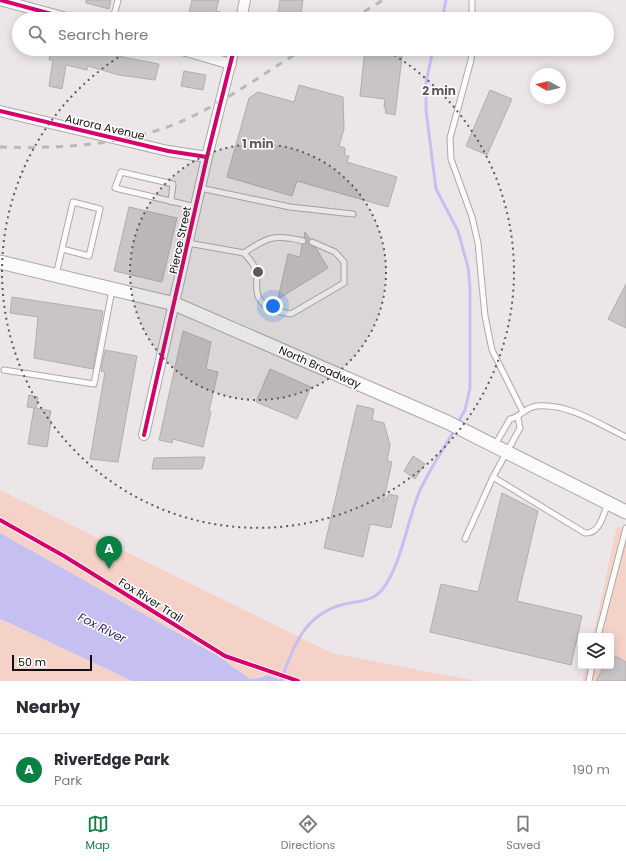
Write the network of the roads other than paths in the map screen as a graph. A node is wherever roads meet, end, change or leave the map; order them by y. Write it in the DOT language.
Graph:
graph roads {
  1 [pos="0,0"];
  2 [pos="118,0"];
  3 [pos="245,0"];
  4 [pos="472,0"];
  5 [pos="44,12"];
  6 [pos="115,12"];
  7 [pos="242,12"];
  8 [pos="472,12"];
  9 [pos="203,56"];
  10 [pos="233,56"];
  11 [pos="471,56"];
  12 [pos="231,64"];
  13 [pos="0,111"];
  14 [pos="207,157"];
  15 [pos="200,188"];
  16 [pos="171,202"];
  17 [pos="196,207"];
  18 [pos="353,214"];
  19 [pos="303,241"];
  20 [pos="312,242"];
  21 [pos="188,243"];
  22 [pos="62,249"];
  23 [pos="244,253"];
  24 [pos="0,262"];
  25 [pos="56,275"];
  26 [pos="112,287"];
  27 [pos="175,304"];
  28 [pos="4,370"];
  29 [pos="523,412"];
  30 [pos="518,418"];
  31 [pos="144,435"];
  32 [pos="626,437"];
  33 [pos="495,446"];
  34 [pos="507,452"];
  35 [pos="493,477"];
  36 [pos="608,502"];
  37 [pos="626,512"];
  38 [pos="626,528"];
  39 [pos="465,539"];
  40 [pos="599,633"];
  41 [pos="591,669"];
  42 [pos="589,681"];
  1 -- 5 [label="street"];
  2 -- 6 [label="lane"];
  3 -- 7 [label="street"];
  4 -- 8 [label="lane"];
  9 -- 12 [label="street"];
  10 -- 12 [label="street, Pierce Street"];
  11 -- 29 [label="lane"];
  12 -- 14 [label="street, Pierce Street"];
  13 -- 14 [label="street, Aurora Avenue"];
  14 -- 15 [label="street, Pierce Street"];
  15 -- 17 [label="street, Pierce Street"];
  15 -- 18 [label="lane"];
  16 -- 16 [label="lane"];
  16 -- 17 [label="lane"];
  17 -- 21 [label="street, Pierce Street"];
  19 -- 23 [label="lane"];
  20 -- 23 [label="lane"];
  21 -- 23 [label="lane"];
  21 -- 27 [label="street, Pierce Street"];
  22 -- 22 [label="lane"];
  22 -- 25 [label="lane"];
  24 -- 25 [label="main road, North Broadway"];
  25 -- 26 [label="main road, North Broadway"];
  26 -- 27 [label="main road, North Broadway"];
  26 -- 28 [label="lane"];
  27 -- 31 [label="street, Pierce Street"];
  27 -- 33 [label="main road, North Broadway"];
  29 -- 30 [label="lane"];
  29 -- 32 [label="lane"];
  30 -- 33 [label="lane"];
  30 -- 34 [label="lane"];
  33 -- 34 [label="main road, North Broadway"];
  34 -- 35 [label="lane"];
  34 -- 36 [label="main road, North Broadway"];
  35 -- 36 [label="lane"];
  35 -- 39 [label="lane"];
  36 -- 37 [label="main road, North Broadway"];
  38 -- 40 [label="lane"];
  41 -- 42 [label="lane"];
}
